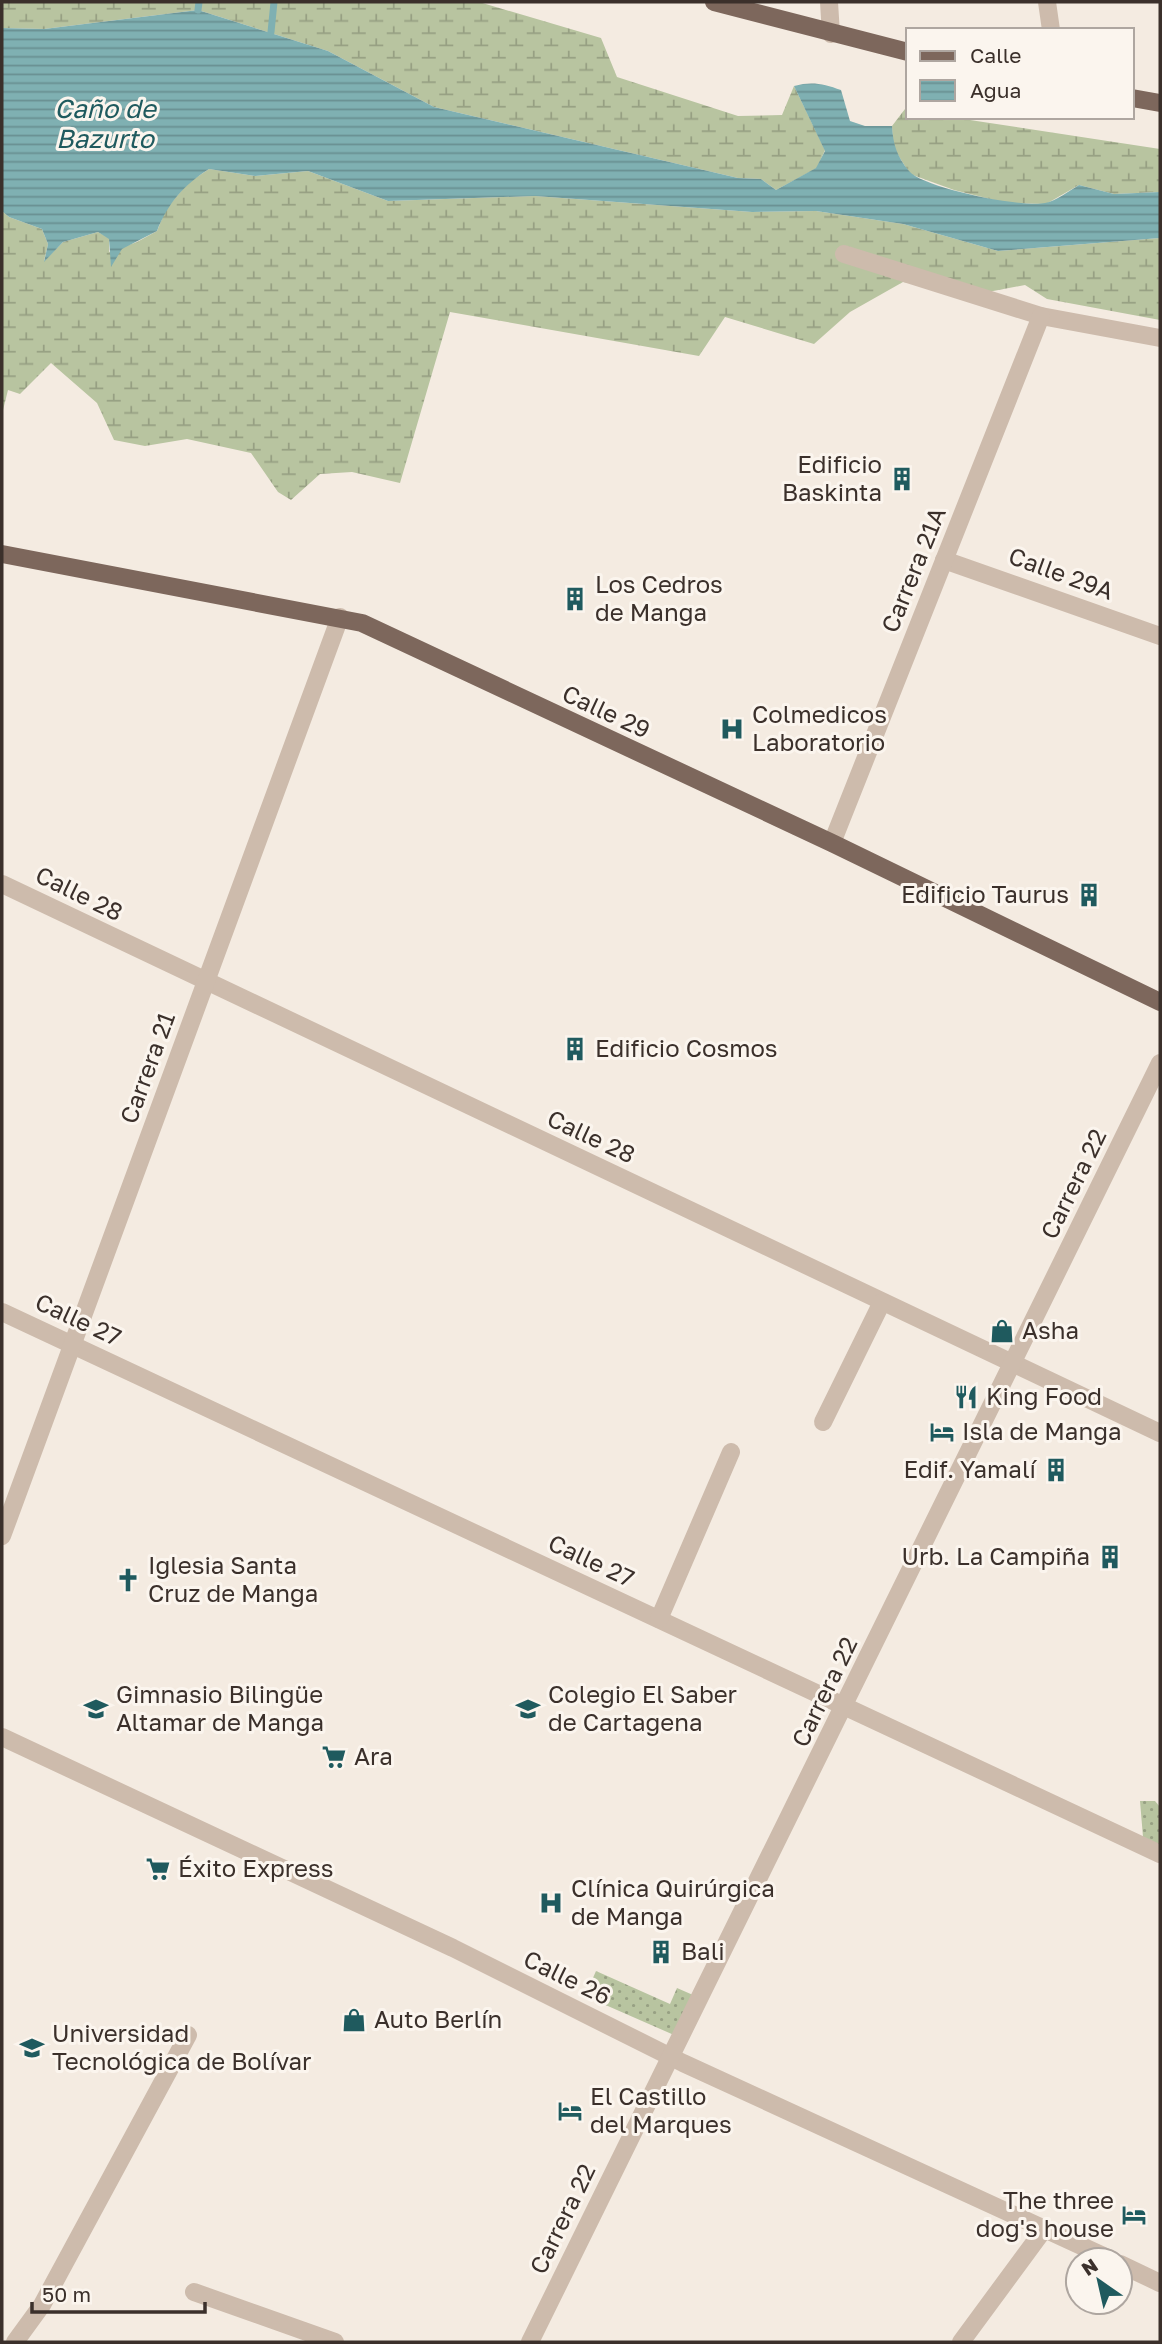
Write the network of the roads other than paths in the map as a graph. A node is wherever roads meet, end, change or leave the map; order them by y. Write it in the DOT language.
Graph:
graph roads {
  1 [pos="714,2"];
  2 [pos="829,2"];
  3 [pos="1047,2"];
  4 [pos="1051,28"];
  5 [pos="831,34"];
  6 [pos="906,52"];
  7 [pos="1134,98"];
  8 [pos="1160,103"];
  9 [pos="844,254"];
  10 [pos="1041,316"];
  11 [pos="1160,338"];
  12 [pos="2,554"];
  13 [pos="944,559"];
  14 [pos="340,617"];
  15 [pos="1160,636"];
  16 [pos="832,843"];
  17 [pos="2,884"];
  18 [pos="205,982"];
  19 [pos="1160,1002"];
  20 [pos="1160,1063"];
  21 [pos="882,1302"];
  22 [pos="2,1312"];
  23 [pos="72,1345"];
  24 [pos="1014,1364"];
  25 [pos="823,1422"];
  26 [pos="1160,1433"];
  27 [pos="731,1452"];
  28 [pos="2,1536"];
  29 [pos="659,1619"];
  30 [pos="845,1706"];
  31 [pos="2,1737"];
  32 [pos="1160,1854"];
  33 [pos="188,2035"];
  34 [pos="670,2056"];
  35 [pos="1045,2228"];
  36 [pos="1083,2246"];
  37 [pos="1134,2271"];
  38 [pos="1160,2283"];
  39 [pos="194,2292"];
  40 [pos="15,2342"];
  41 [pos="335,2342"];
  42 [pos="530,2342"];
  43 [pos="961,2342"];
  1 -- 5 [label="main road"];
  2 -- 5 [label="street"];
  3 -- 4 [label="street"];
  5 -- 6 [label="main road"];
  7 -- 8 [label="main road"];
  9 -- 10 [label="street"];
  10 -- 11 [label="street"];
  10 -- 13 [label="street, Carrera 21A"];
  12 -- 14 [label="main road, Calle 29"];
  13 -- 15 [label="street, Calle 29A"];
  13 -- 16 [label="street, Carrera 21A"];
  14 -- 16 [label="main road, Calle 29"];
  14 -- 18 [label="street, Carrera 21"];
  16 -- 19 [label="main road, Calle 29"];
  17 -- 18 [label="street, Calle 28"];
  18 -- 21 [label="street, Calle 28"];
  18 -- 23 [label="street, Carrera 21"];
  20 -- 24 [label="street, Carrera 22"];
  21 -- 24 [label="street, Calle 28"];
  21 -- 25 [label="street"];
  22 -- 23 [label="street, Calle 27"];
  23 -- 28 [label="street, Carrera 21"];
  23 -- 29 [label="street, Calle 27"];
  24 -- 26 [label="street, Calle 28"];
  24 -- 30 [label="street, Carrera 22"];
  27 -- 29 [label="street"];
  29 -- 30 [label="street, Calle 27"];
  30 -- 32 [label="street, Calle 27"];
  30 -- 34 [label="street, Carrera 22"];
  31 -- 34 [label="street, Calle 26"];
  33 -- 40 [label="street"];
  34 -- 35 [label="street, Calle 26"];
  34 -- 42 [label="street, Carrera 22"];
  35 -- 36 [label="street, Calle 26"];
  35 -- 43 [label="street"];
  37 -- 38 [label="street"];
  39 -- 41 [label="street"];
}
